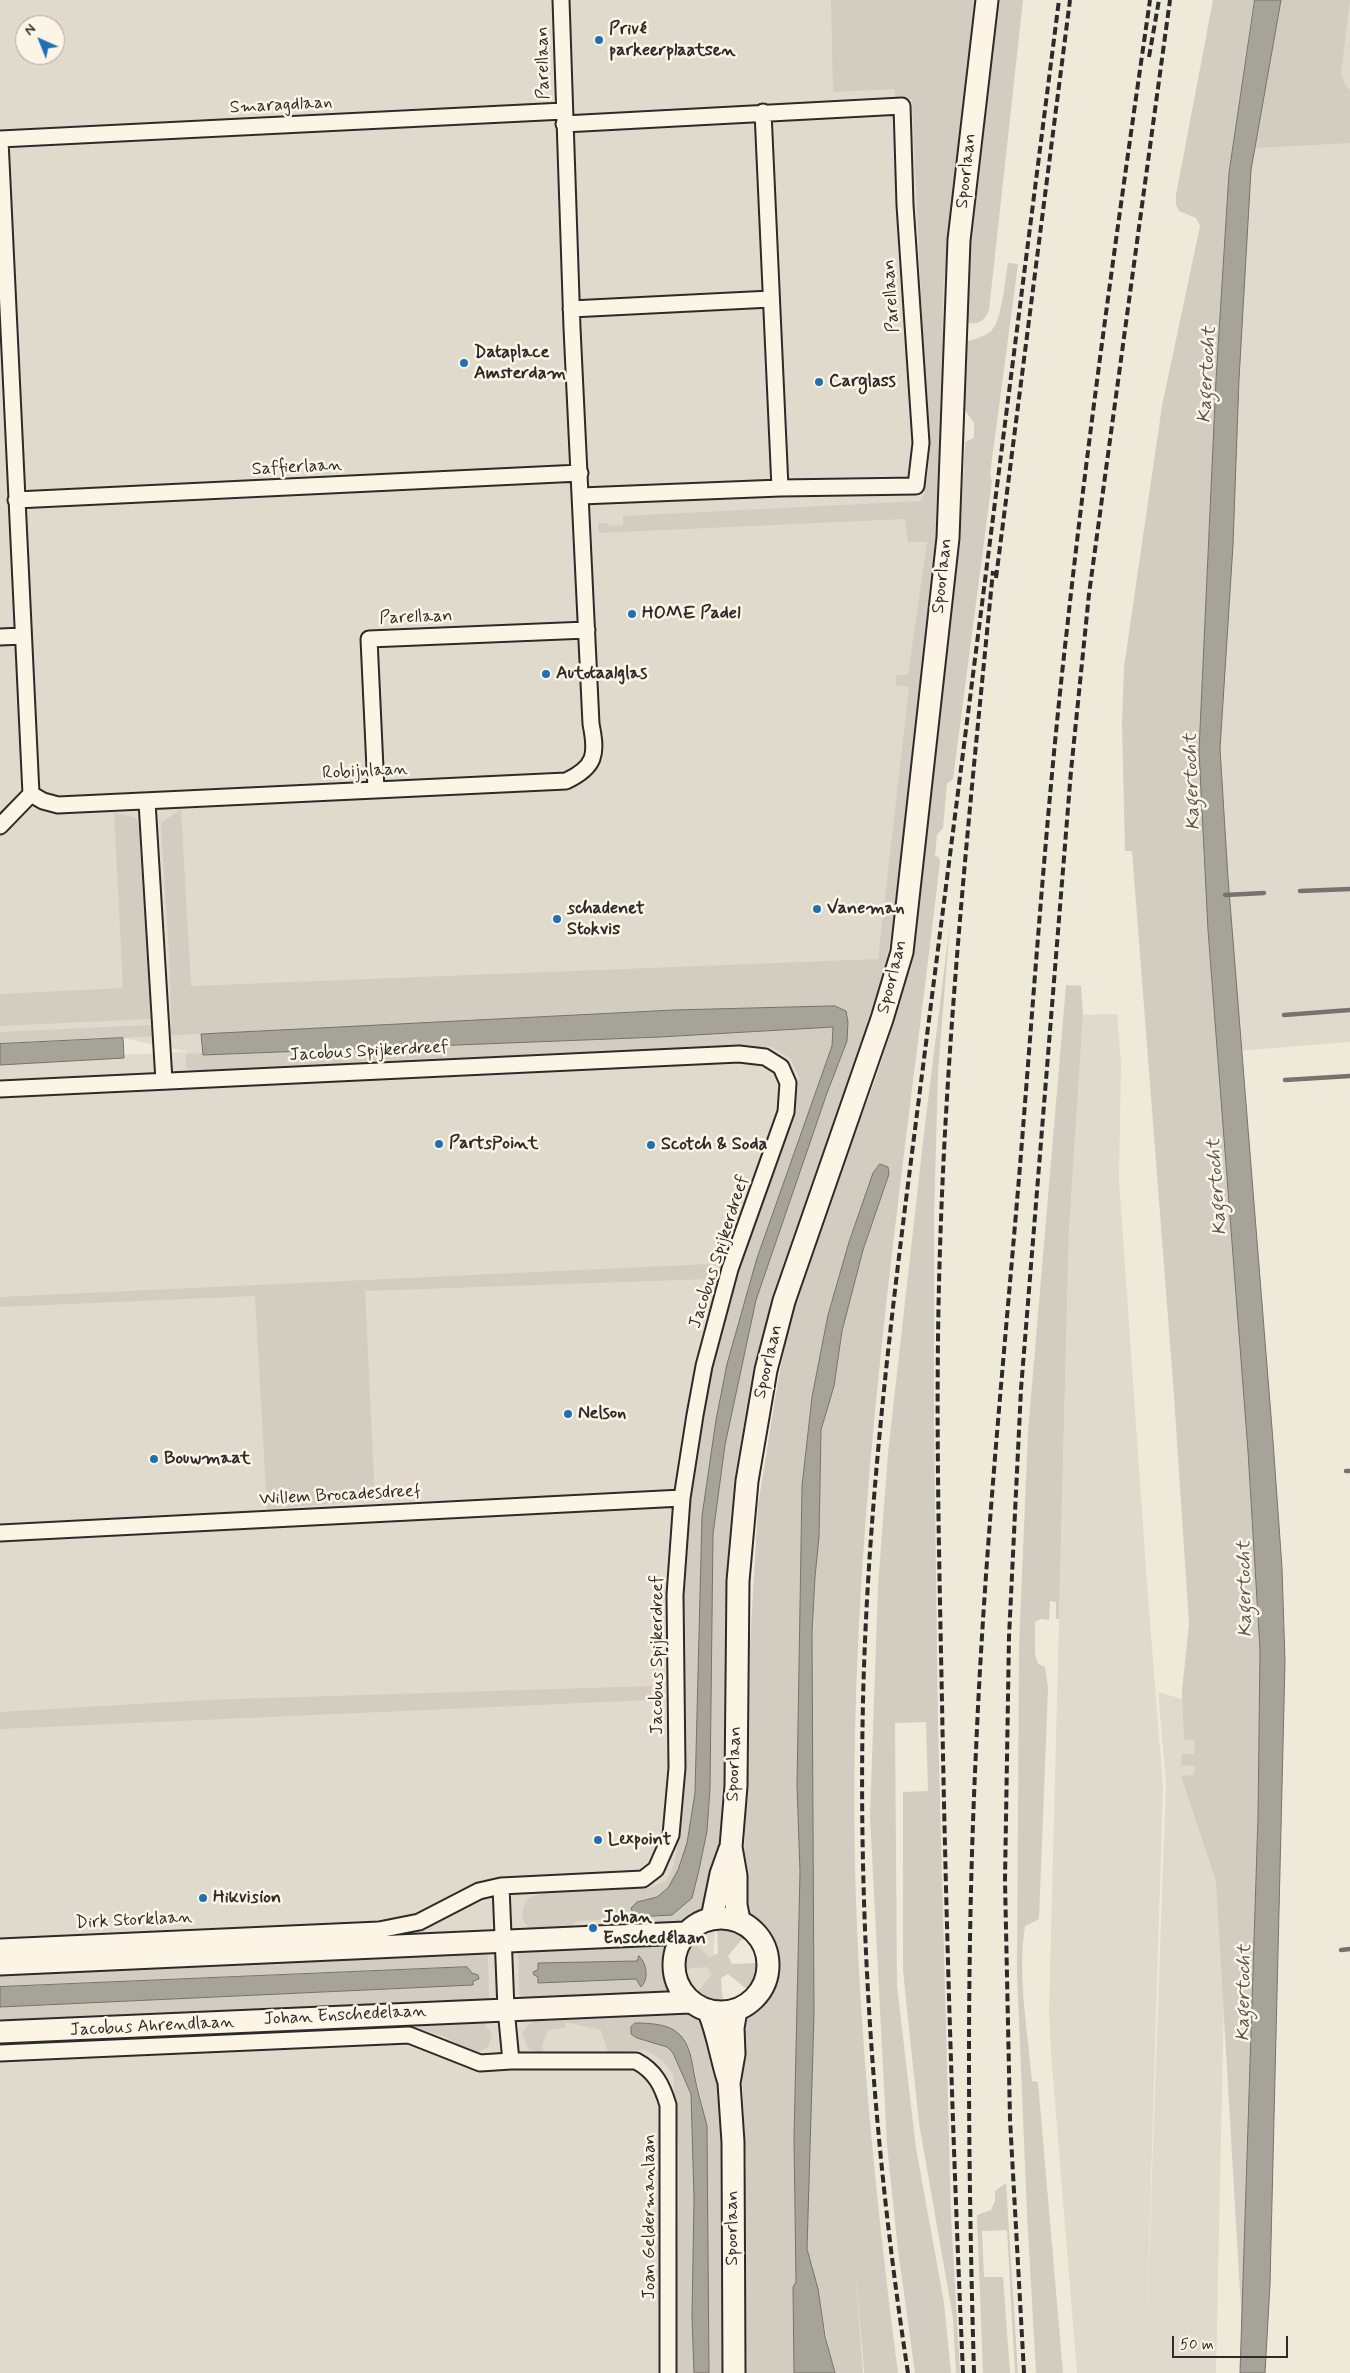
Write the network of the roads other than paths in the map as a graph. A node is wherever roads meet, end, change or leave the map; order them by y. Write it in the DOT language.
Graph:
graph roads {
  1 [pos="561,0"];
  2 [pos="987,0"];
  3 [pos="763,112"];
  4 [pos="564,118"];
  5 [pos="0,140"];
  6 [pos="771,299"];
  7 [pos="571,309"];
  8 [pos="580,473"];
  9 [pos="780,488"];
  10 [pos="581,496"];
  11 [pos="16,500"];
  12 [pos="587,630"];
  13 [pos="22,636"];
  14 [pos="0,637"];
  15 [pos="582,774"];
  16 [pos="376,790"];
  17 [pos="30,794"];
  18 [pos="147,802"];
  19 [pos="0,826"];
  20 [pos="164,1081"];
  21 [pos="0,1089"];
  22 [pos="682,1498"];
  23 [pos="0,1533"];
  24 [pos="731,1847"];
  25 [pos="501,1886"];
  26 [pos="712,1918"];
  27 [pos="739,1920"];
  28 [pos="685,1933"];
  29 [pos="502,1940"];
  30 [pos="0,1946"];
  31 [pos="0,1964"];
  32 [pos="690,2002"];
  33 [pos="506,2009"];
  34 [pos="736,2010"];
  35 [pos="709,2012"];
  36 [pos="0,2032"];
  37 [pos="0,2053"];
  38 [pos="511,2061"];
  39 [pos="648,2068"];
  40 [pos="729,2083"];
  41 [pos="668,2373"];
  42 [pos="734,2373"];
  1 -- 4 [label="street, Parellaan"];
  2 -- 24 [label="main road, Spoorlaan"];
  3 -- 4 [label="street, Parellaan"];
  3 -- 6 [label="street"];
  3 -- 9 [label="street, Parellaan"];
  4 -- 5 [label="street, Smaragdlaan"];
  4 -- 7 [label="street, Parellaan"];
  5 -- 11 [label="street"];
  6 -- 7 [label="street"];
  6 -- 9 [label="street"];
  7 -- 8 [label="street, Parellaan"];
  8 -- 10 [label="street, Parellaan"];
  8 -- 11 [label="street, Saffierlaan"];
  9 -- 10 [label="street, Parellaan"];
  10 -- 12 [label="street, Parellaan"];
  11 -- 13 [label="street"];
  12 -- 15 [label="street, Parellaan"];
  12 -- 16 [label="street, Parellaan"];
  13 -- 14 [label="street"];
  13 -- 17 [label="street"];
  15 -- 16 [label="street, Robijnlaan"];
  16 -- 18 [label="street, Robijnlaan"];
  17 -- 18 [label="street, Robijnlaan"];
  17 -- 19 [label="street"];
  18 -- 20 [label="street"];
  20 -- 21 [label="street, Jacobus Spijkerdreef"];
  20 -- 22 [label="street, Jacobus Spijkerdreef"];
  22 -- 23 [label="street, Willem Brocadesdreef"];
  22 -- 25 [label="street, Jacobus Spijkerdreef"];
  24 -- 26 [label="main road, Spoorlaan"];
  24 -- 27 [label="main road, Spoorlaan"];
  25 -- 29 [label="street"];
  25 -- 30 [label="street, Dirk Storklaan"];
  26 -- 27 [label="main road"];
  26 -- 28 [label="main road"];
  27 -- 34 [label="main road"];
  28 -- 29 [label="main road"];
  28 -- 32 [label="main road"];
  29 -- 31 [label="main road"];
  29 -- 33 [label="street"];
  32 -- 33 [label="main road, Johan Enschedelaan"];
  32 -- 35 [label="main road"];
  33 -- 36 [label="main road, Johan Enschedelaan"];
  33 -- 38 [label="street"];
  34 -- 35 [label="main road"];
  34 -- 40 [label="main road, Spoorlaan"];
  35 -- 40 [label="main road, Spoorlaan"];
  37 -- 38 [label="street, Jacobus Ahrendlaan"];
  38 -- 39 [label="street, Jacobus Ahrendlaan"];
  39 -- 41 [label="street, Joan Geldermanlaan"];
  40 -- 42 [label="main road, Spoorlaan"];
}
